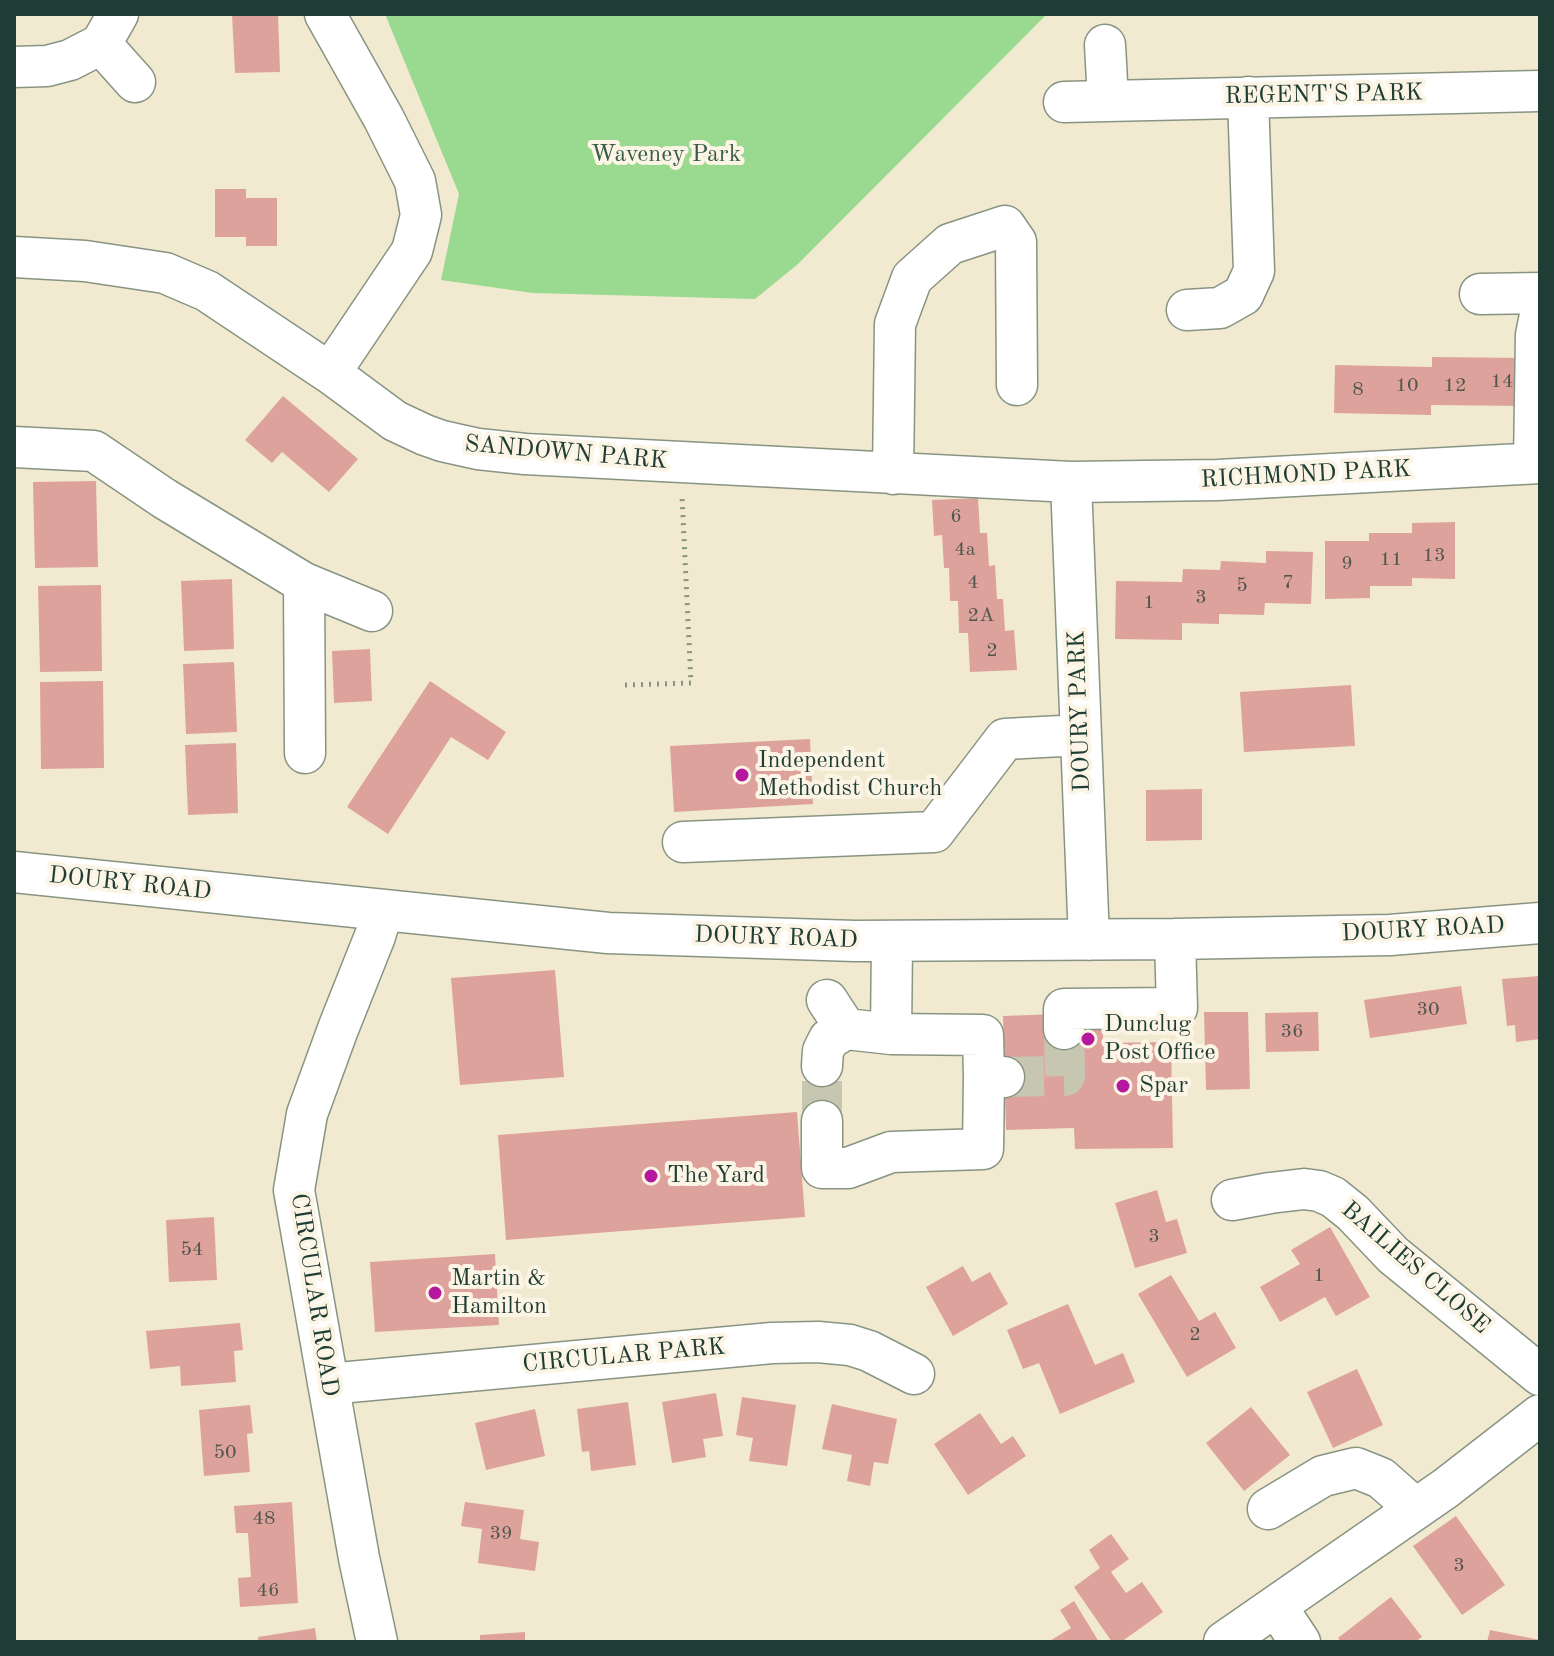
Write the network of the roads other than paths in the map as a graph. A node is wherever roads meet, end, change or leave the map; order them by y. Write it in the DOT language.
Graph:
graph roads {
  1 [pos="325,14"];
  2 [pos="110,29"];
  3 [pos="1105,45"];
  4 [pos="14,67"];
  5 [pos="135,82"];
  6 [pos="1540,91"];
  7 [pos="1248,97"];
  8 [pos="1108,100"];
  9 [pos="1064,102"];
  10 [pos="14,257"];
  11 [pos="1540,293"];
  12 [pos="1480,294"];
  13 [pos="1187,310"];
  14 [pos="1540,315"];
  15 [pos="330,373"];
  16 [pos="1017,385"];
  17 [pos="14,447"];
  18 [pos="1537,463"];
  19 [pos="893,474"];
  20 [pos="1071,482"];
  21 [pos="304,583"];
  22 [pos="372,611"];
  23 [pos="1080,735"];
  24 [pos="305,753"];
  25 [pos="683,842"];
  26 [pos="14,872"];
  27 [pos="383,910"];
  28 [pos="1540,923"];
  29 [pos="1175,939"];
  30 [pos="1089,940"];
  31 [pos="892,942"];
  32 [pos="1064,1029"];
  33 [pos="891,1034"];
  34 [pos="822,1066"];
  35 [pos="822,1121"];
  36 [pos="1232,1200"];
  37 [pos="914,1374"];
  38 [pos="1540,1375"];
  39 [pos="328,1384"];
  40 [pos="1540,1415"];
  41 [pos="1268,1509"];
  42 [pos="1416,1509"];
  43 [pos="1276,1606"];
  44 [pos="377,1642"];
  45 [pos="1224,1642"];
  46 [pos="1300,1642"];
  1 -- 15 [label="street"];
  2 -- 4 [label="street"];
  2 -- 5 [label="street"];
  3 -- 8 [label="street"];
  6 -- 7 [label="street, REGENT'S PARK"];
  7 -- 8 [label="street, REGENT'S PARK"];
  7 -- 13 [label="street"];
  8 -- 9 [label="street, REGENT'S PARK"];
  10 -- 15 [label="street, SANDOWN PARK"];
  11 -- 12 [label="street"];
  14 -- 18 [label="street"];
  15 -- 19 [label="street, SANDOWN PARK"];
  16 -- 19 [label="street"];
  17 -- 21 [label="street"];
  18 -- 20 [label="street, RICHMOND PARK"];
  19 -- 20 [label="street, SANDOWN PARK"];
  20 -- 23 [label="street, DOURY PARK"];
  21 -- 22 [label="street"];
  21 -- 24 [label="street"];
  23 -- 25 [label="street"];
  23 -- 30 [label="street, DOURY PARK"];
  26 -- 27 [label="street, DOURY ROAD"];
  27 -- 31 [label="street, DOURY ROAD"];
  27 -- 39 [label="street, CIRCULAR ROAD"];
  28 -- 29 [label="street, DOURY ROAD"];
  29 -- 30 [label="street, DOURY ROAD"];
  29 -- 32 [label="street"];
  30 -- 31 [label="street, DOURY ROAD"];
  31 -- 33 [label="street"];
  33 -- 34 [label="street"];
  33 -- 35 [label="street"];
  36 -- 38 [label="street, BAILIES CLOSE"];
  37 -- 39 [label="street, CIRCULAR PARK"];
  39 -- 44 [label="street, CIRCULAR ROAD"];
  40 -- 42 [label="street"];
  41 -- 42 [label="street"];
  42 -- 43 [label="street"];
  43 -- 45 [label="street"];
  43 -- 46 [label="street"];
}
